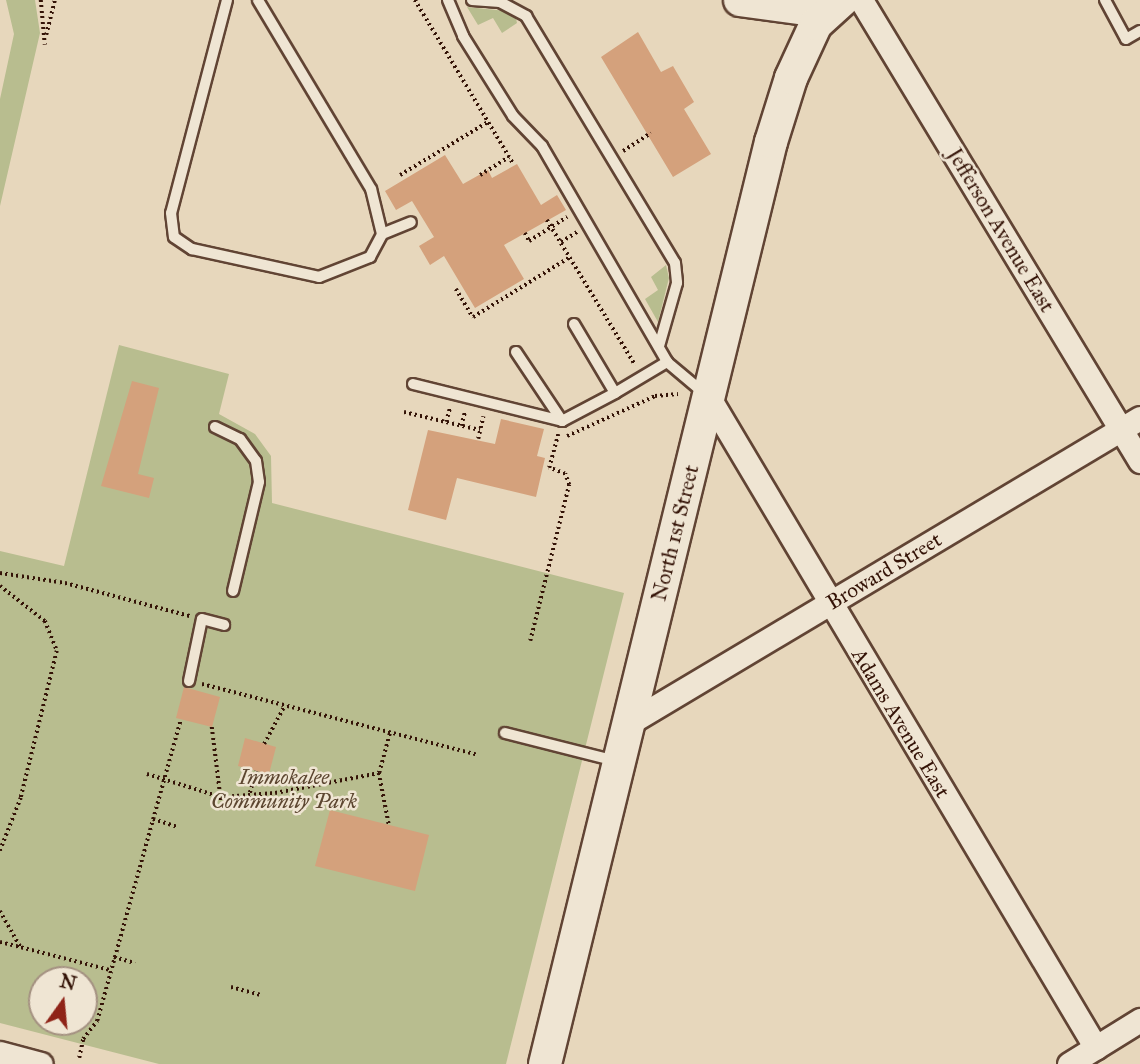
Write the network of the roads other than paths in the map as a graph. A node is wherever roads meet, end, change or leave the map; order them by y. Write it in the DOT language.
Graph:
graph roads {
  1 [pos="226,0"];
  2 [pos="258,0"];
  3 [pos="448,0"];
  4 [pos="472,0"];
  5 [pos="740,0"];
  6 [pos="861,0"];
  7 [pos="1105,0"];
  8 [pos="835,6"];
  9 [pos="1140,31"];
  10 [pos="411,222"];
  11 [pos="382,234"];
  12 [pos="574,324"];
  13 [pos="659,346"];
  14 [pos="516,352"];
  15 [pos="667,362"];
  16 [pos="413,384"];
  17 [pos="615,393"];
  18 [pos="694,396"];
  19 [pos="562,421"];
  20 [pos="1130,424"];
  21 [pos="215,427"];
  22 [pos="1140,461"];
  23 [pos="233,591"];
  24 [pos="830,603"];
  25 [pos="224,625"];
  26 [pos="189,681"];
  27 [pos="627,724"];
  28 [pos="505,733"];
  29 [pos="618,762"];
  30 [pos="1140,1020"];
  31 [pos="1096,1048"];
  32 [pos="0,1054"];
  33 [pos="41,1064"];
  34 [pos="545,1064"];
  35 [pos="1069,1064"];
  1 -- 11 [label="lane"];
  2 -- 11 [label="lane"];
  3 -- 13 [label="lane"];
  4 -- 13 [label="lane"];
  5 -- 8 [label="street"];
  6 -- 20 [label="street, Jefferson Avenue East"];
  7 -- 9 [label="lane"];
  8 -- 18 [label="street, North 1st Street"];
  10 -- 11 [label="lane"];
  12 -- 17 [label="lane"];
  13 -- 15 [label="lane"];
  14 -- 19 [label="lane"];
  15 -- 17 [label="lane"];
  15 -- 18 [label="lane"];
  16 -- 19 [label="lane"];
  17 -- 19 [label="lane"];
  18 -- 24 [label="street, Adams Avenue East"];
  18 -- 27 [label="street, North 1st Street"];
  20 -- 22 [label="street, Jefferson Avenue East"];
  20 -- 24 [label="street, Broward Street"];
  21 -- 23 [label="lane"];
  24 -- 27 [label="street, Broward Street"];
  24 -- 31 [label="street, Adams Avenue East"];
  25 -- 26 [label="lane"];
  27 -- 29 [label="street, North 1st Street"];
  28 -- 29 [label="lane"];
  29 -- 34 [label="street, North 1st Street"];
  30 -- 31 [label="street"];
  31 -- 35 [label="street"];
  32 -- 33 [label="street"];
}
